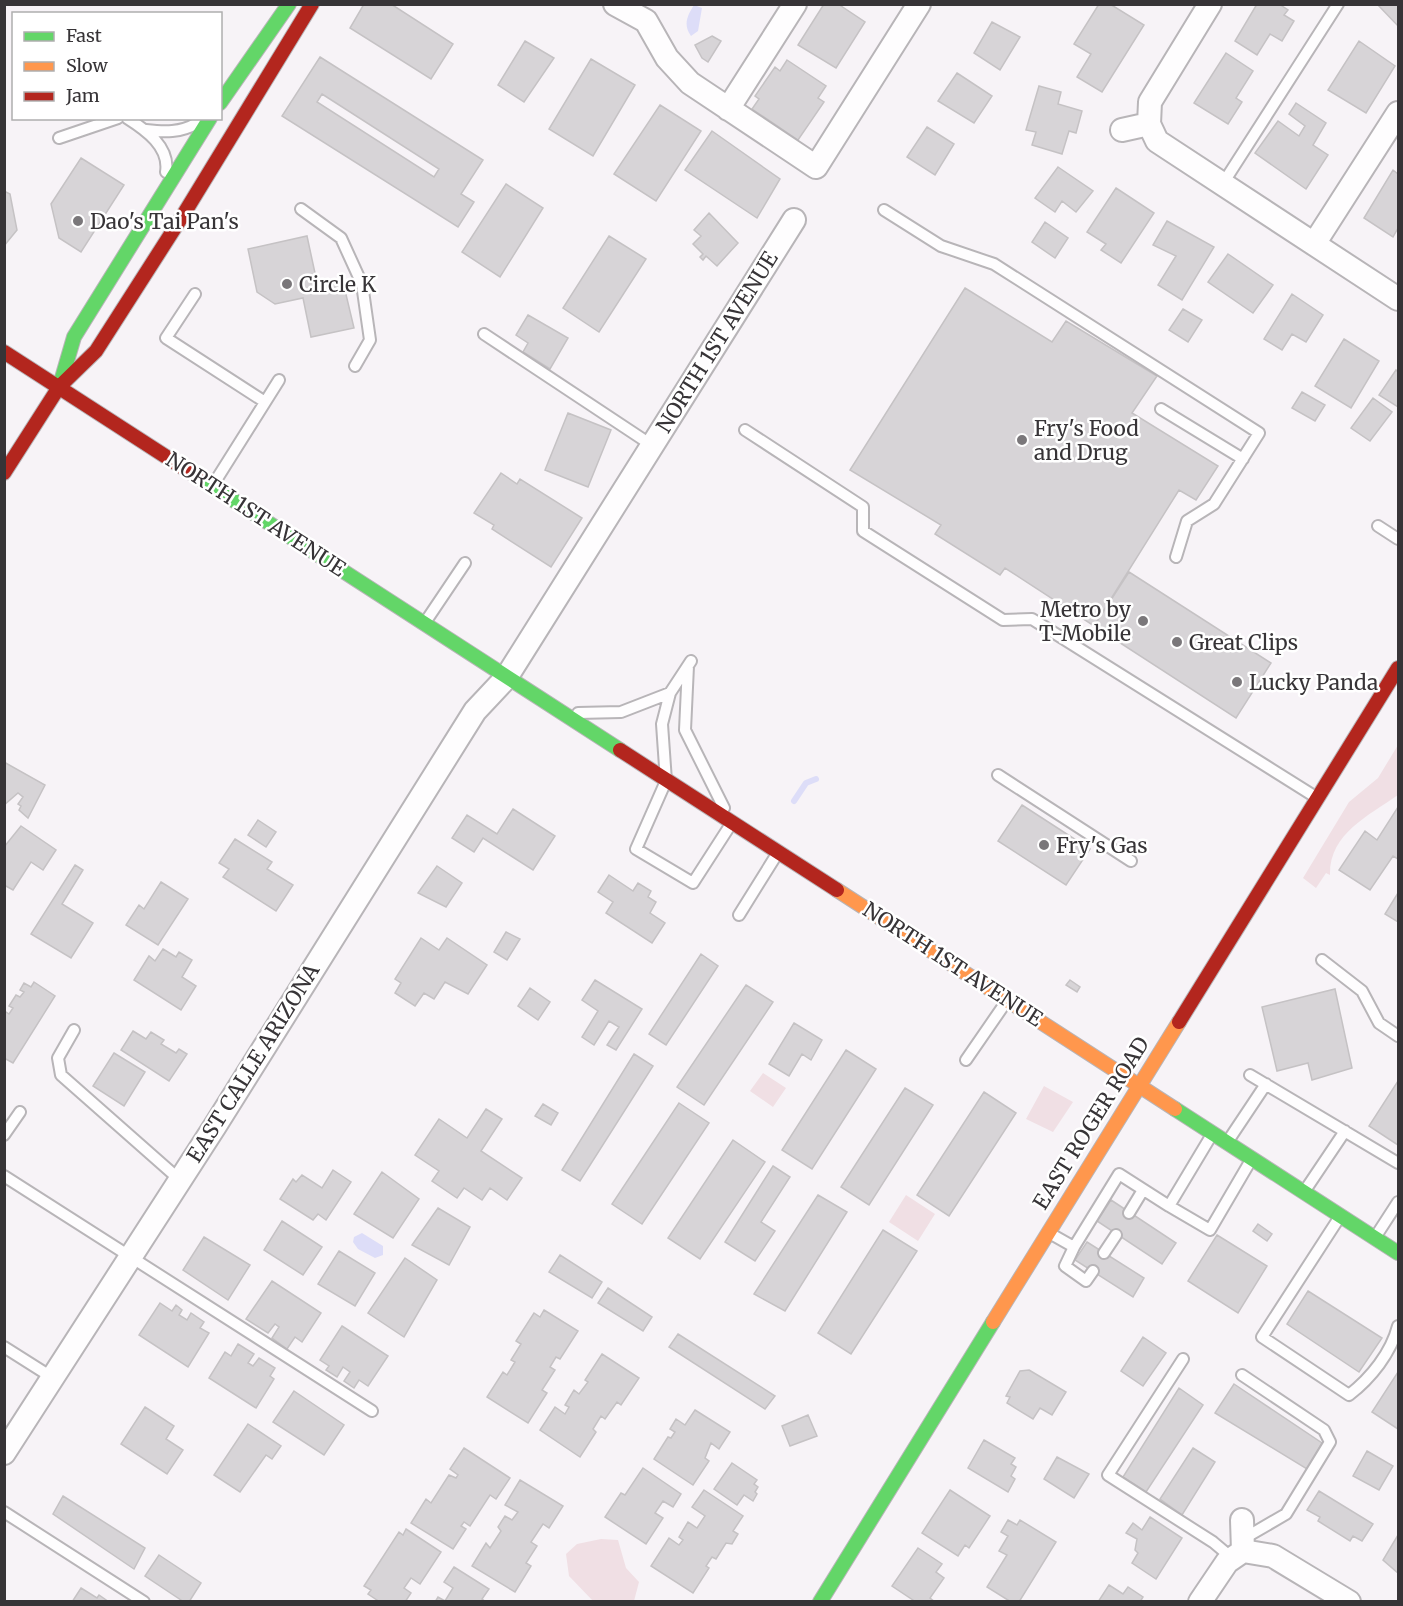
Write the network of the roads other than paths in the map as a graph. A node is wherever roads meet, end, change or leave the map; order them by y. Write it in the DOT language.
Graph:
graph roads {
  1 [pos="289,4"];
  2 [pos="312,4"];
  3 [pos="615,4"];
  4 [pos="795,4"];
  5 [pos="919,4"];
  6 [pos="1210,4"];
  7 [pos="1338,4"];
  8 [pos="652,13"];
  9 [pos="222,101"];
  10 [pos="728,109"];
  11 [pos="1398,113"];
  12 [pos="112,120"];
  13 [pos="131,120"];
  14 [pos="200,120"];
  15 [pos="209,120"];
  16 [pos="1149,124"];
  17 [pos="145,129"];
  18 [pos="1122,130"];
  19 [pos="59,138"];
  20 [pos="1222,185"];
  21 [pos="160,199"];
  22 [pos="301,209"];
  23 [pos="884,210"];
  24 [pos="794,220"];
  25 [pos="1314,244"];
  26 [pos="195,294"];
  27 [pos="1398,299"];
  28 [pos="484,334"];
  29 [pos="4,352"];
  30 [pos="355,366"];
  31 [pos="279,380"];
  32 [pos="59,387"];
  33 [pos="266,402"];
  34 [pos="1161,409"];
  35 [pos="745,430"];
  36 [pos="652,446"];
  37 [pos="1243,459"];
  38 [pos="4,473"];
  39 [pos="213,485"];
  40 [pos="1377,526"];
  41 [pos="1398,539"];
  42 [pos="1176,557"];
  43 [pos="465,563"];
  44 [pos="424,623"];
  45 [pos="1398,668"];
  46 [pos="506,678"];
  47 [pos="670,693"];
  48 [pos="561,713"];
  49 [pos="998,775"];
  50 [pos="666,781"];
  51 [pos="1318,798"];
  52 [pos="732,823"];
  53 [pos="778,852"];
  54 [pos="1131,861"];
  55 [pos="739,915"];
  56 [pos="1322,960"];
  57 [pos="1008,999"];
  58 [pos="74,1030"];
  59 [pos="1398,1036"];
  60 [pos="966,1060"];
  61 [pos="1250,1075"];
  62 [pos="1140,1084"];
  63 [pos="1266,1084"];
  64 [pos="20,1112"];
  65 [pos="1345,1131"];
  66 [pos="1213,1132"];
  67 [pos="4,1135"];
  68 [pos="1228,1142"];
  69 [pos="1252,1158"];
  70 [pos="1398,1163"];
  71 [pos="4,1176"];
  72 [pos="180,1180"];
  73 [pos="1143,1190"];
  74 [pos="1304,1191"];
  75 [pos="1398,1202"];
  76 [pos="1168,1206"];
  77 [pos="1129,1213"];
  78 [pos="1340,1215"];
  79 [pos="1048,1232"];
  80 [pos="1116,1235"];
  81 [pos="1375,1238"];
  82 [pos="1074,1247"];
  83 [pos="1104,1253"];
  84 [pos="1398,1253"];
  85 [pos="130,1256"];
  86 [pos="1093,1271"];
  87 [pos="1398,1326"];
  88 [pos="4,1347"];
  89 [pos="1183,1359"];
  90 [pos="1242,1375"];
  91 [pos="53,1378"];
  92 [pos="372,1411"];
  93 [pos="4,1453"];
  94 [pos="4,1512"];
  95 [pos="1240,1542"];
  96 [pos="144,1602"];
  97 [pos="820,1602"];
  98 [pos="1200,1602"];
  99 [pos="1349,1602"];
  1 -- 9 [label="street"];
  2 -- 32 [label="street"];
  3 -- 8 [label="street"];
  4 -- 10 [label="street"];
  5 -- 10 [label="street"];
  6 -- 16 [label="street"];
  7 -- 20 [label="lane"];
  8 -- 10 [label="street"];
  11 -- 25 [label="street"];
  12 -- 19 [label="lane"];
  13 -- 17 [label="lane"];
  14 -- 17 [label="lane"];
  15 -- 21 [label="street"];
  16 -- 18 [label="street"];
  16 -- 20 [label="street"];
  17 -- 21 [label="lane"];
  20 -- 25 [label="street"];
  21 -- 32 [label="street"];
  22 -- 30 [label="lane"];
  23 -- 37 [label="lane"];
  24 -- 36 [label="street, NORTH 1ST AVENUE"];
  25 -- 27 [label="street"];
  26 -- 33 [label="lane"];
  28 -- 36 [label="lane"];
  29 -- 32 [label="street, NORTH 1ST AVENUE"];
  31 -- 33 [label="lane"];
  32 -- 38 [label="street"];
  32 -- 39 [label="street, NORTH 1ST AVENUE"];
  33 -- 39 [label="lane"];
  34 -- 37 [label="lane"];
  35 -- 51 [label="lane"];
  36 -- 46 [label="street, NORTH 1ST AVENUE"];
  37 -- 42 [label="lane"];
  39 -- 44 [label="street, NORTH 1ST AVENUE"];
  40 -- 41 [label="lane"];
  43 -- 44 [label="lane"];
  44 -- 46 [label="street, NORTH 1ST AVENUE"];
  45 -- 51 [label="street, EAST ROGER ROAD"];
  46 -- 48 [label="street, NORTH 1ST AVENUE"];
  46 -- 72 [label="street, EAST CALLE ARIZONA"];
  47 -- 48 [label="lane"];
  47 -- 50 [label="lane"];
  47 -- 52 [label="lane"];
  48 -- 50 [label="street, NORTH 1ST AVENUE"];
  49 -- 54 [label="lane"];
  50 -- 52 [label="street, NORTH 1ST AVENUE"];
  50 -- 52 [label="lane"];
  51 -- 62 [label="street, EAST ROGER ROAD"];
  52 -- 53 [label="street, NORTH 1ST AVENUE"];
  53 -- 55 [label="lane"];
  53 -- 57 [label="street, NORTH 1ST AVENUE"];
  56 -- 59 [label="lane"];
  57 -- 60 [label="lane"];
  57 -- 62 [label="street, NORTH 1ST AVENUE"];
  58 -- 72 [label="lane"];
  61 -- 63 [label="lane"];
  62 -- 66 [label="street, NORTH 1ST AVENUE"];
  62 -- 79 [label="street, EAST ROGER ROAD"];
  63 -- 65 [label="lane"];
  63 -- 68 [label="lane"];
  64 -- 67 [label="lane"];
  65 -- 70 [label="lane"];
  65 -- 74 [label="lane"];
  66 -- 68 [label="street, NORTH 1ST AVENUE"];
  66 -- 76 [label="lane"];
  68 -- 69 [label="street, NORTH 1ST AVENUE"];
  69 -- 74 [label="street, NORTH 1ST AVENUE"];
  69 -- 76 [label="lane"];
  71 -- 85 [label="lane"];
  72 -- 85 [label="street, EAST CALLE ARIZONA"];
  73 -- 76 [label="lane"];
  73 -- 77 [label="lane"];
  73 -- 82 [label="lane"];
  74 -- 78 [label="street, NORTH 1ST AVENUE"];
  75 -- 81 [label="lane"];
  78 -- 81 [label="street, NORTH 1ST AVENUE"];
  78 -- 87 [label="lane"];
  79 -- 82 [label="lane"];
  79 -- 97 [label="street, EAST ROGER ROAD"];
  80 -- 83 [label="lane"];
  81 -- 84 [label="street, NORTH 1ST AVENUE"];
  82 -- 86 [label="lane"];
  85 -- 91 [label="street, EAST CALLE ARIZONA"];
  85 -- 92 [label="lane"];
  88 -- 91 [label="lane"];
  89 -- 95 [label="lane"];
  90 -- 95 [label="lane"];
  91 -- 93 [label="street, EAST CALLE ARIZONA"];
  94 -- 96 [label="lane"];
  95 -- 98 [label="street"];
  95 -- 99 [label="street"];
}
